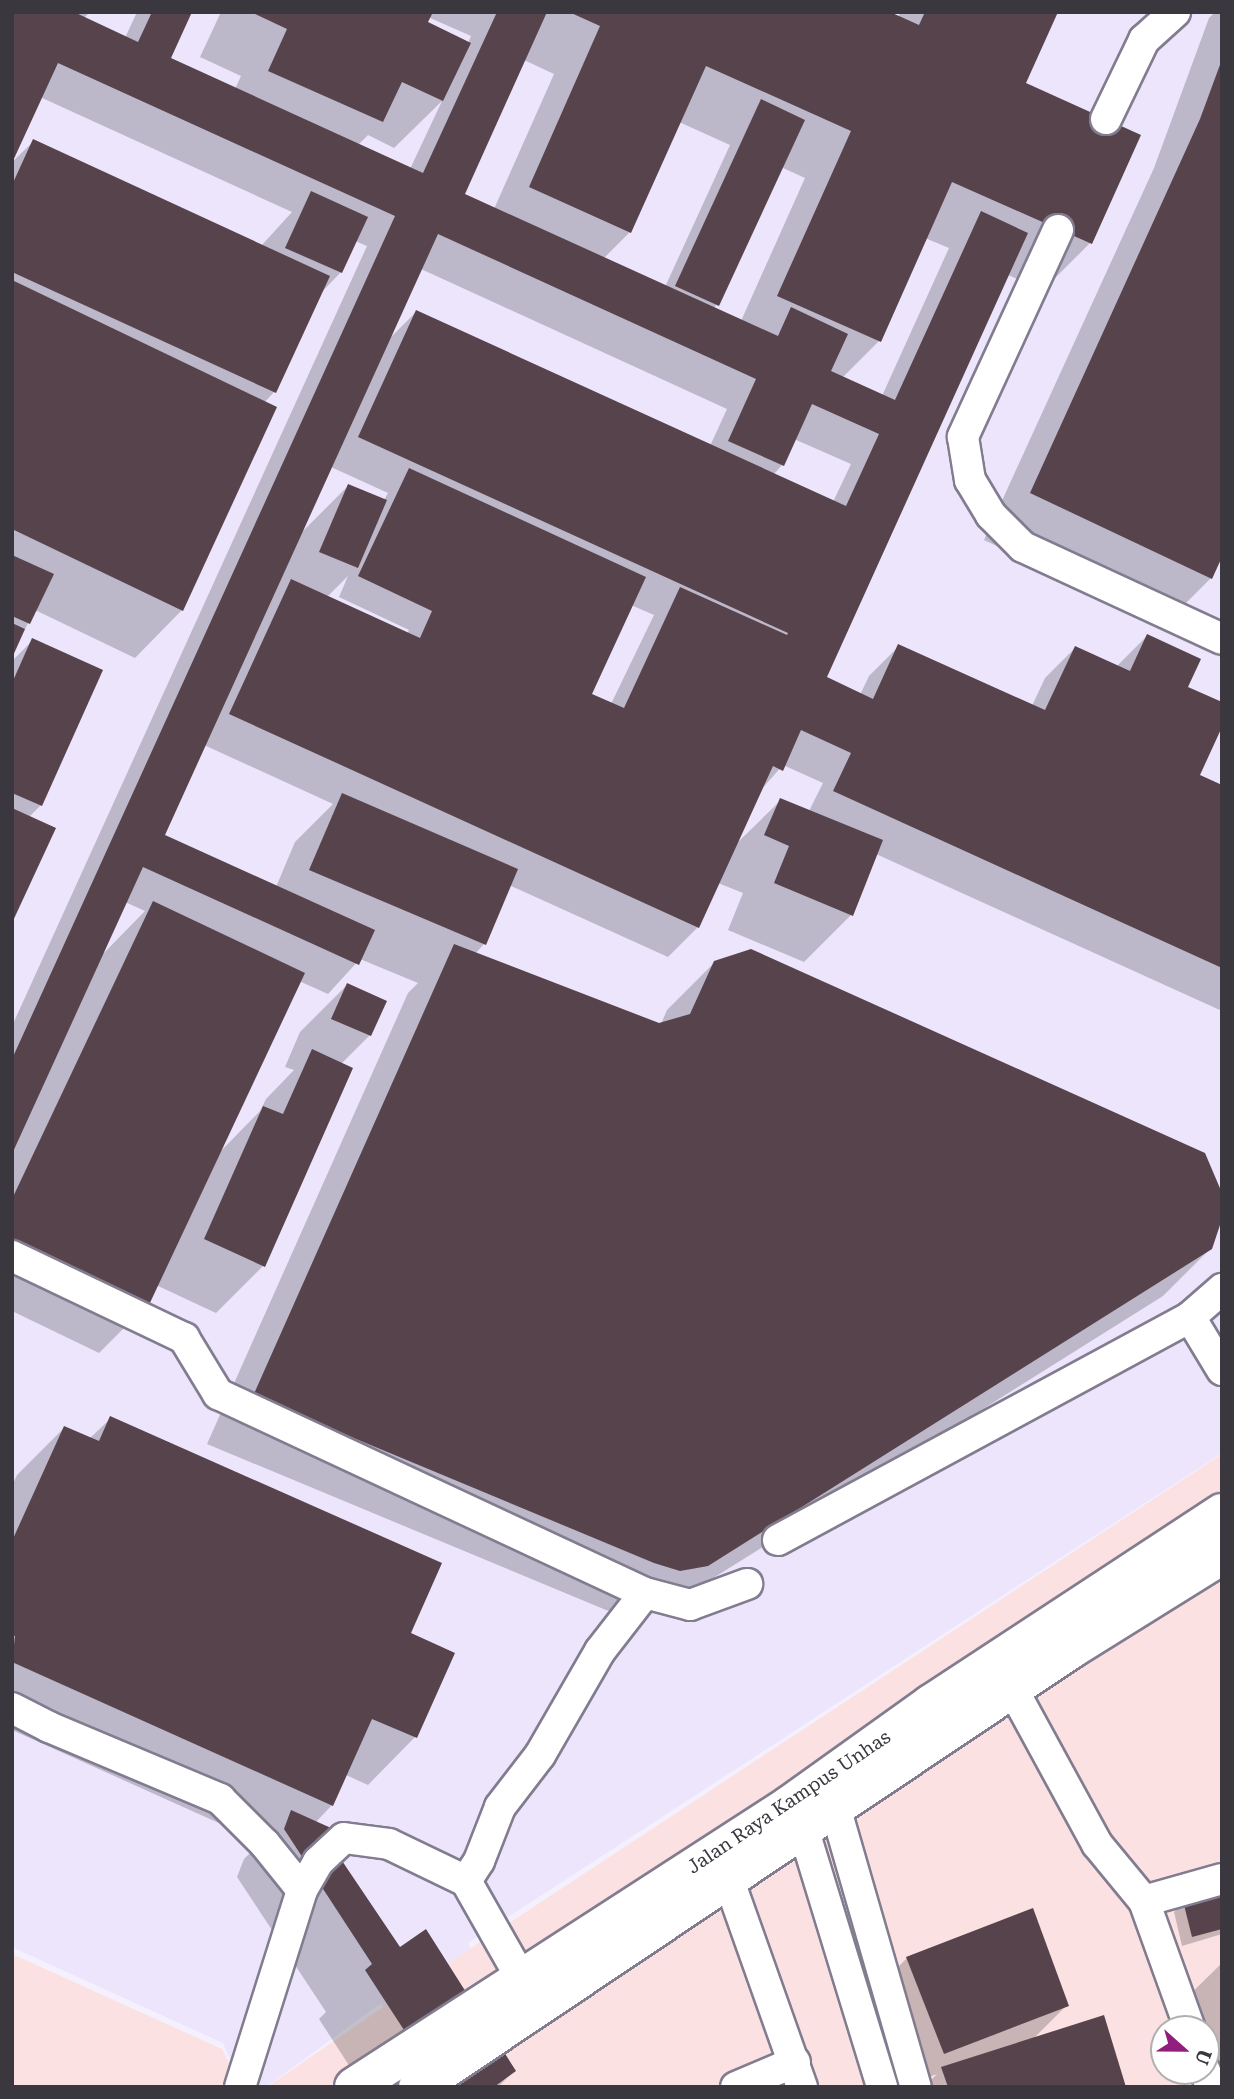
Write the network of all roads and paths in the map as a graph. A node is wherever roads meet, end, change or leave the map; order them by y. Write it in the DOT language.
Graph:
graph roads {
  1 [pos="1175,12"];
  2 [pos="1106,119"];
  3 [pos="1058,230"];
  4 [pos="1222,639"];
  5 [pos="12,1256"];
  6 [pos="1222,1289"];
  7 [pos="1190,1317"];
  8 [pos="1222,1370"];
  9 [pos="1222,1513"];
  10 [pos="778,1540"];
  11 [pos="1222,1555"];
  12 [pos="747,1584"];
  13 [pos="645,1593"];
  14 [pos="1012,1688"];
  15 [pos="12,1709"];
  16 [pos="812,1806"];
  17 [pos="721,1866"];
  18 [pos="1222,1879"];
  19 [pos="466,1881"];
  20 [pos="302,1890"];
  21 [pos="1144,1902"];
  22 [pos="520,1976"];
  23 [pos="1185,2015"];
  24 [pos="799,2075"];
  25 [pos="240,2087"];
  26 [pos="354,2087"];
  27 [pos="418,2087"];
  28 [pos="736,2087"];
  29 [pos="882,2087"];
  30 [pos="916,2087"];
  1 -- 2 [label="lane"];
  3 -- 4 [label="lane"];
  5 -- 13 [label="lane"];
  6 -- 7 [label="lane"];
  7 -- 8 [label="lane"];
  7 -- 10 [label="lane"];
  9 -- 16 [label="street, Jalan Raya Kampus Unhas"];
  11 -- 14 [label="street, Jalan Raya Kampus Unhas"];
  12 -- 13 [label="lane"];
  13 -- 19 [label="lane"];
  14 -- 16 [label="street, Jalan Raya Kampus Unhas"];
  14 -- 21 [label="lane"];
  15 -- 20 [label="lane"];
  16 -- 17 [label="street, Jalan Raya Kampus Unhas"];
  16 -- 29 [label="lane"];
  16 -- 30 [label="lane"];
  17 -- 22 [label="street, Jalan Raya Kampus Unhas"];
  17 -- 24 [label="lane"];
  17 -- 27 [label="street, Jalan Raya Kampus Unhas"];
  18 -- 21 [label="lane"];
  19 -- 20 [label="lane"];
  19 -- 22 [label="lane"];
  20 -- 25 [label="lane"];
  21 -- 23 [label="lane"];
  22 -- 26 [label="street, Jalan Raya Kampus Unhas"];
  24 -- 28 [label="lane"];
}
